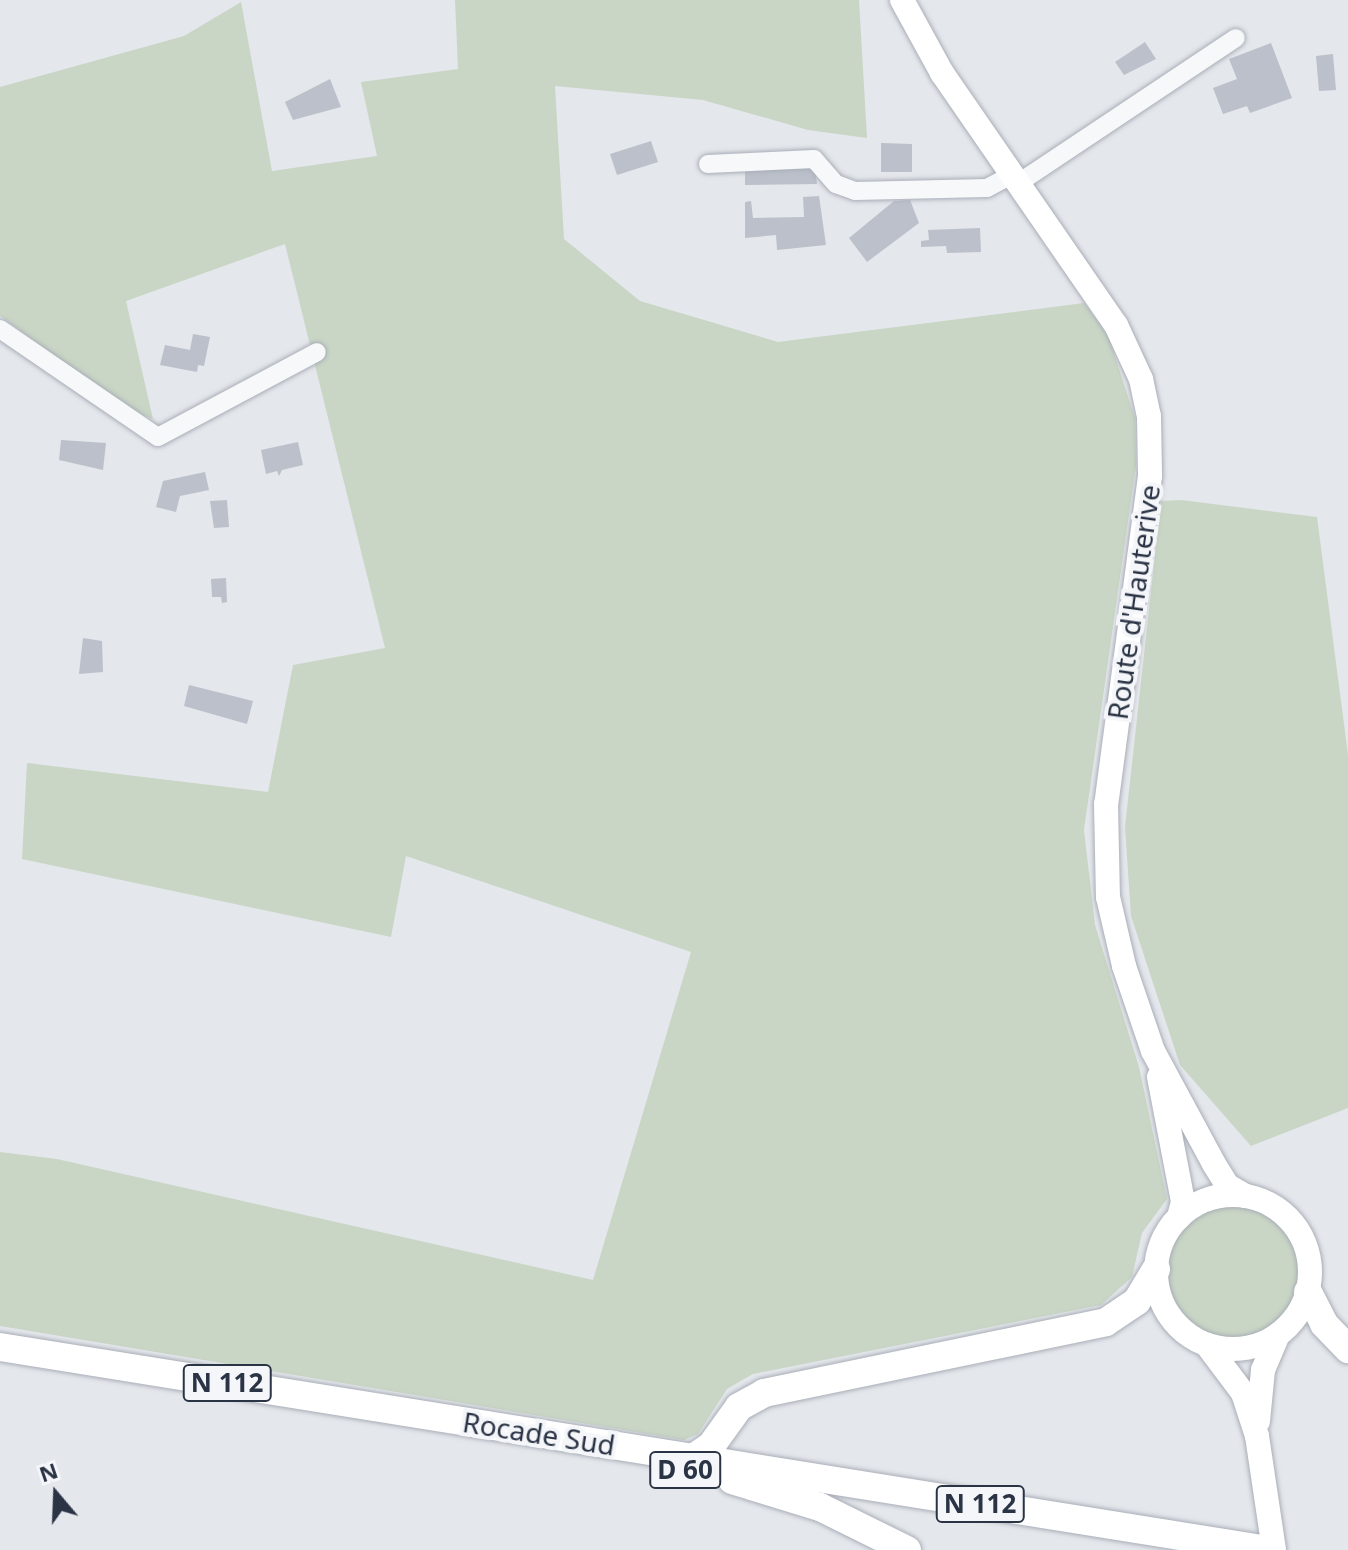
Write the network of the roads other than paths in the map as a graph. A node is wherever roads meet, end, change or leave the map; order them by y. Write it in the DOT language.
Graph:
graph roads {
  1 [pos="902,0"];
  2 [pos="1236,38"];
  3 [pos="708,164"];
  4 [pos="1014,180"];
  5 [pos="0,329"];
  6 [pos="317,352"];
  7 [pos="1153,1051"];
  8 [pos="1245,1196"];
  9 [pos="1179,1217"];
  10 [pos="1156,1269"];
  11 [pos="1308,1292"];
  12 [pos="1278,1335"];
  13 [pos="1207,1345"];
  14 [pos="0,1347"];
  15 [pos="1348,1349"];
  16 [pos="454,1420"];
  17 [pos="1257,1436"];
  18 [pos="693,1458"];
  19 [pos="907,1550"];
  20 [pos="1267,1550"];
  21 [pos="1274,1550"];
  1 -- 4 [label="street, Route d'Hauterive"];
  2 -- 4 [label="street"];
  3 -- 4 [label="street"];
  4 -- 7 [label="street, Route d'Hauterive"];
  5 -- 6 [label="street"];
  7 -- 8 [label="street, Route d'Hauterive"];
  7 -- 9 [label="street, Route d'Hauterive"];
  8 -- 9 [label="street"];
  8 -- 11 [label="street, Route d'Hauterive"];
  9 -- 10 [label="street, Route d'Hauterive"];
  10 -- 13 [label="street"];
  10 -- 18 [label="main road"];
  11 -- 12 [label="street"];
  11 -- 15 [label="main road"];
  12 -- 13 [label="street"];
  12 -- 17 [label="street"];
  13 -- 17 [label="street"];
  14 -- 16 [label="main road, Rocade Sud / N 112"];
  16 -- 18 [label="main road, Rocade Sud / N 112"];
  16 -- 19 [label="main road, D 60"];
  17 -- 21 [label="street"];
  18 -- 20 [label="main road, Rocade Sud / N 112"];
}
